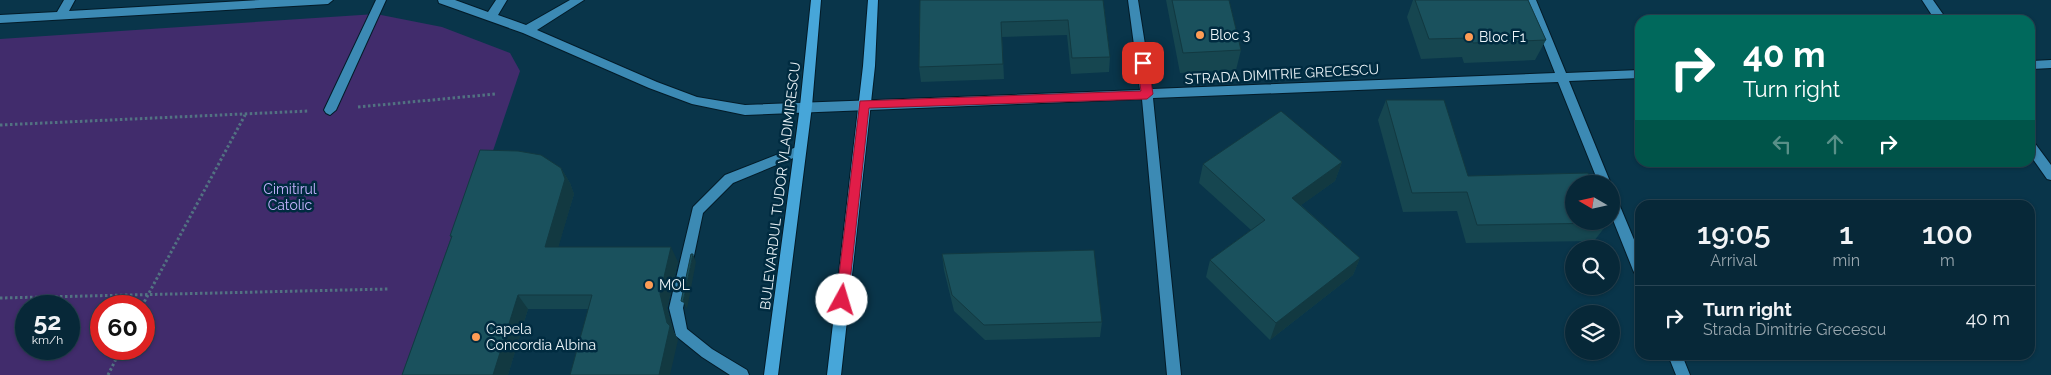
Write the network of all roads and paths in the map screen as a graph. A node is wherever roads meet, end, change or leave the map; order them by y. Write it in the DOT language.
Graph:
graph roads {
  1 [pos="70,0"];
  2 [pos="328,0"];
  3 [pos="381,0"];
  4 [pos="443,0"];
  5 [pos="502,0"];
  6 [pos="579,0"];
  7 [pos="816,0"];
  8 [pos="873,0"];
  9 [pos="1133,0"];
  10 [pos="1531,0"];
  11 [pos="1927,0"];
  12 [pos="1938,15"];
  13 [pos="59,17"];
  14 [pos="491,17"];
  15 [pos="0,19"];
  16 [pos="527,30"];
  17 [pos="2035,64"];
  18 [pos="2051,64"];
  19 [pos="1635,74"];
  20 [pos="1562,76"];
  21 [pos="495,94"];
  22 [pos="1147,94"];
  23 [pos="864,104"];
  24 [pos="806,106"];
  25 [pos="330,110"];
  26 [pos="245,114"];
  27 [pos="0,124"];
  28 [pos="799,151"];
  29 [pos="2035,152"];
  30 [pos="1601,175"];
  31 [pos="2051,175"];
  32 [pos="1620,221"];
  33 [pos="1635,258"];
  34 [pos="388,289"];
  35 [pos="148,294"];
  36 [pos="0,298"];
  37 [pos="116,360"];
  38 [pos="1677,360"];
  39 [pos="108,375"];
  40 [pos="742,375"];
  41 [pos="770,375"];
  42 [pos="834,375"];
  43 [pos="1174,375"];
  44 [pos="1683,375"];
  1 -- 13 [label="street"];
  2 -- 13 [label="street"];
  3 -- 25 [label="street"];
  4 -- 14 [label="street, STRADA DIMITRIE GRECESCU"];
  5 -- 14 [label="street"];
  6 -- 16 [label="street"];
  7 -- 24 [label="main road, BULEVARDUL TUDOR VLADIMIRESCU"];
  8 -- 23 [label="main road"];
  9 -- 22 [label="street"];
  10 -- 20 [label="street"];
  11 -- 12 [label="street"];
  13 -- 15 [label="street"];
  14 -- 16 [label="street, STRADA DIMITRIE GRECESCU"];
  16 -- 24 [label="street, STRADA DIMITRIE GRECESCU"];
  17 -- 18 [label="street"];
  19 -- 20 [label="street, STRADA DIMITRIE GRECESCU"];
  20 -- 22 [label="street, STRADA DIMITRIE GRECESCU"];
  20 -- 30 [label="street"];
  21 -- 25 [label="path"];
  22 -- 23 [label="street, STRADA DIMITRIE GRECESCU"];
  22 -- 43 [label="street"];
  23 -- 24 [label="street, STRADA DIMITRIE GRECESCU"];
  23 -- 42 [label="main road"];
  24 -- 28 [label="main road, BULEVARDUL TUDOR VLADIMIRESCU"];
  25 -- 26 [label="path"];
  26 -- 27 [label="path"];
  26 -- 35 [label="path"];
  28 -- 40 [label="street"];
  28 -- 41 [label="main road, BULEVARDUL TUDOR VLADIMIRESCU"];
  29 -- 31 [label="street"];
  32 -- 33 [label="street"];
  34 -- 35 [label="path"];
  35 -- 36 [label="path"];
  37 -- 39 [label="path"];
  38 -- 44 [label="street"];
}
